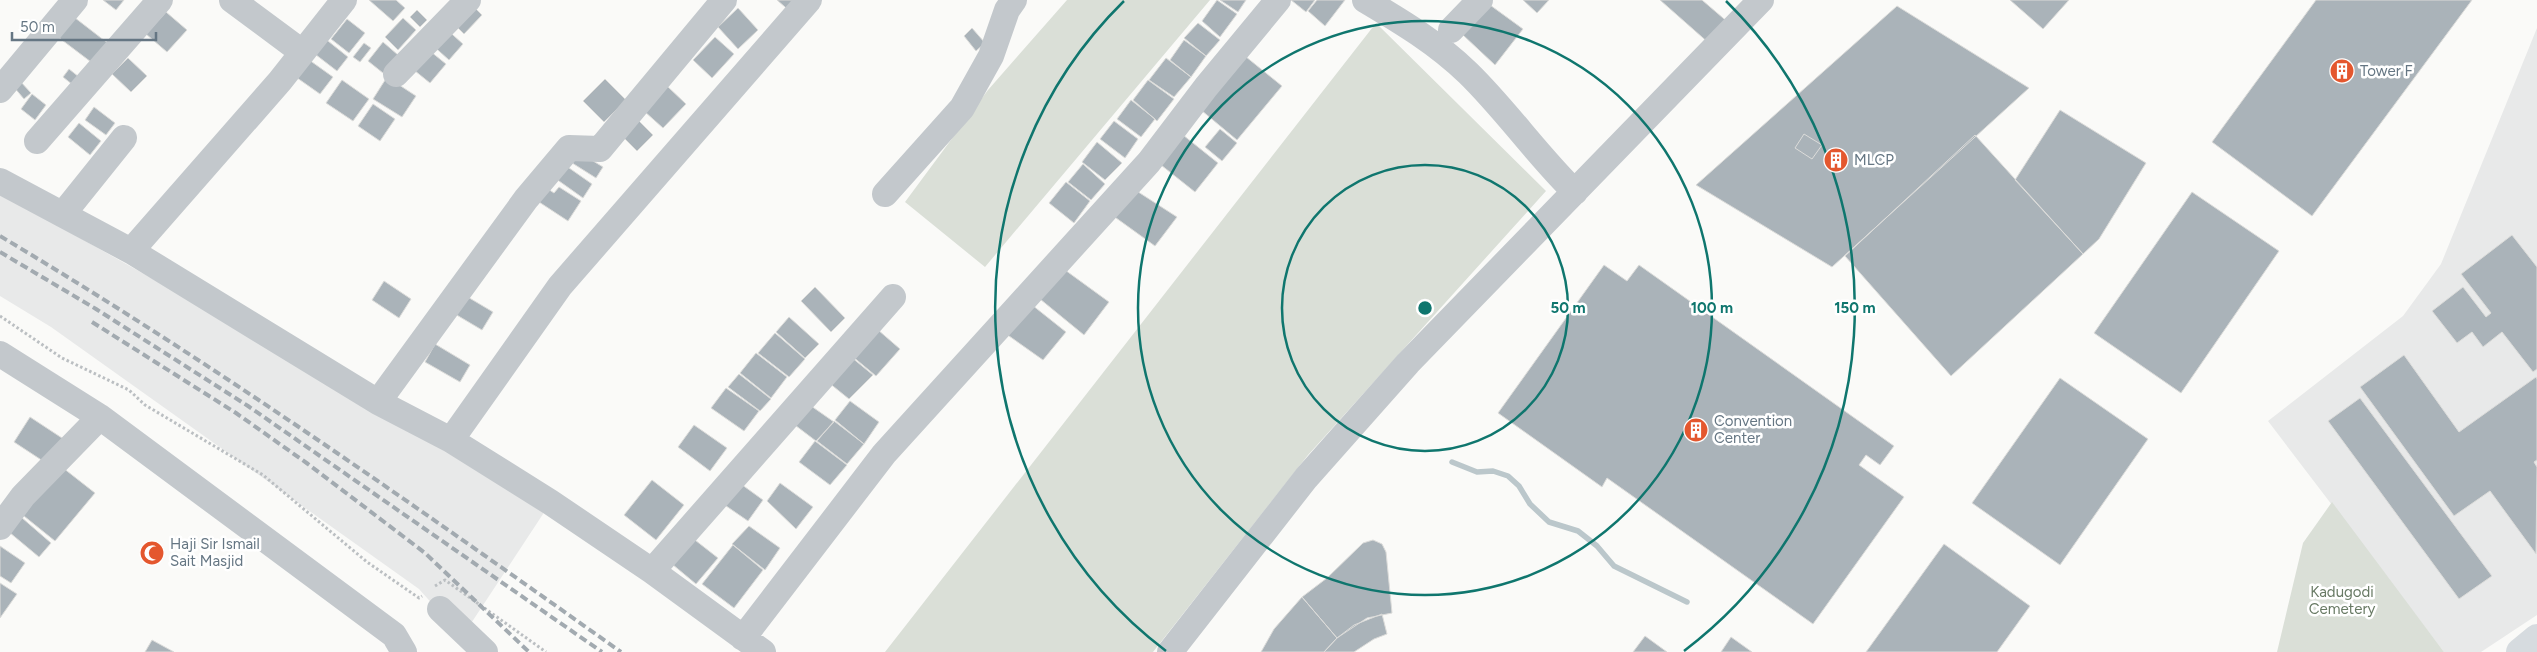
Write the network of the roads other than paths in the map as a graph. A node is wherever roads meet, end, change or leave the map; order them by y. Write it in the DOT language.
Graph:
graph roads {
  1 [pos="75,0"];
  2 [pos="160,0"];
  3 [pos="232,0"];
  4 [pos="344,0"];
  5 [pos="468,0"];
  6 [pos="724,0"];
  7 [pos="809,0"];
  8 [pos="1014,0"];
  9 [pos="1278,0"];
  10 [pos="1365,0"];
  11 [pos="1480,0"];
  12 [pos="1761,0"];
  13 [pos="1451,30"];
  14 [pos="302,52"];
  15 [pos="396,74"];
  16 [pos="0,90"];
  17 [pos="124,138"];
  18 [pos="37,141"];
  19 [pos="0,181"];
  20 [pos="1575,192"];
  21 [pos="885,194"];
  22 [pos="63,214"];
  23 [pos="131,250"];
  24 [pos="893,297"];
  25 [pos="0,354"];
  26 [pos="378,402"];
  27 [pos="100,417"];
  28 [pos="451,440"];
  29 [pos="0,527"];
  30 [pos="652,571"];
  31 [pos="432,597"];
  32 [pos="2537,638"];
  33 [pos="753,645"];
  34 [pos="404,652"];
  35 [pos="485,652"];
  36 [pos="1170,652"];
  37 [pos="2520,652"];
  1 -- 16 [label="street"];
  2 -- 18 [label="street"];
  3 -- 14 [label="street"];
  4 -- 14 [label="street"];
  5 -- 15 [label="street"];
  6 -- 26 [label="street"];
  7 -- 28 [label="street"];
  8 -- 21 [label="street"];
  9 -- 33 [label="street"];
  10 -- 20 [label="street"];
  11 -- 13 [label="street"];
  12 -- 20 [label="street"];
  14 -- 23 [label="street"];
  17 -- 22 [label="street"];
  19 -- 22 [label="street"];
  20 -- 36 [label="street"];
  22 -- 23 [label="street"];
  23 -- 26 [label="street"];
  24 -- 30 [label="street"];
  25 -- 27 [label="street"];
  26 -- 28 [label="street"];
  27 -- 29 [label="street"];
  27 -- 34 [label="street"];
  28 -- 30 [label="street"];
  30 -- 33 [label="street"];
  31 -- 35 [label="street"];
  32 -- 37 [label="main road"];
}
